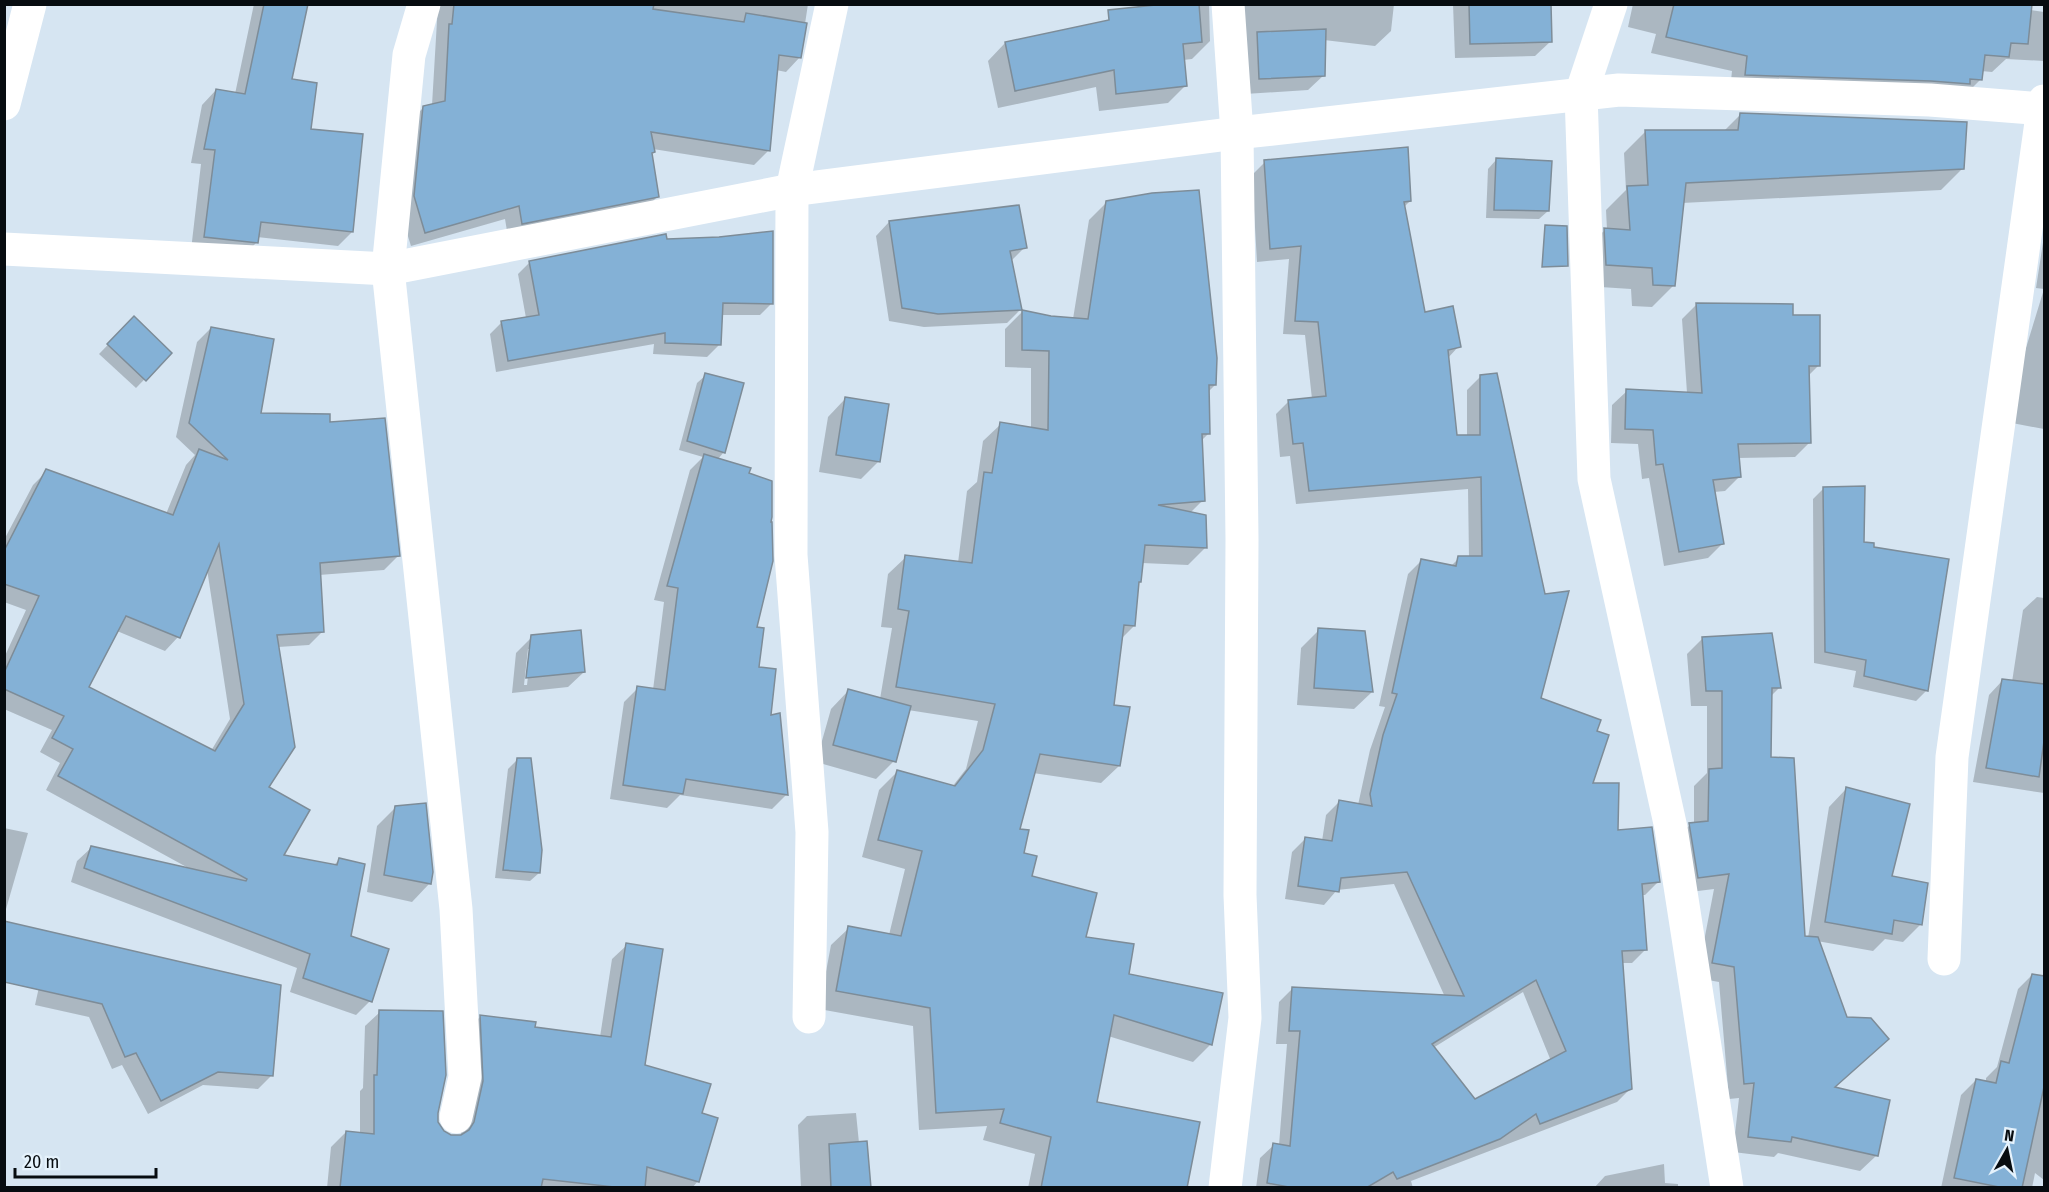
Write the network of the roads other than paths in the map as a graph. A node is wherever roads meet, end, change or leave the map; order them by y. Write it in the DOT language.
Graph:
graph roads {
  1 [pos="30,4"];
  2 [pos="424,4"];
  3 [pos="832,4"];
  4 [pos="1228,4"];
  5 [pos="1611,4"];
  6 [pos="1581,94"];
  7 [pos="4,104"];
  8 [pos="2044,106"];
  9 [pos="1237,132"];
  10 [pos="792,190"];
  11 [pos="4,249"];
  12 [pos="388,269"];
  13 [pos="1944,959"];
  14 [pos="809,1017"];
  15 [pos="456,1117"];
  16 [pos="1225,1188"];
  17 [pos="1727,1188"];
  1 -- 7 [label="street"];
  2 -- 12 [label="street"];
  3 -- 10 [label="street"];
  4 -- 9 [label="street"];
  5 -- 6 [label="street"];
  6 -- 8 [label="street"];
  6 -- 9 [label="street"];
  6 -- 17 [label="street"];
  8 -- 13 [label="street"];
  9 -- 10 [label="street"];
  9 -- 16 [label="street"];
  10 -- 12 [label="street"];
  10 -- 14 [label="street"];
  11 -- 12 [label="street"];
  12 -- 15 [label="street"];
}
